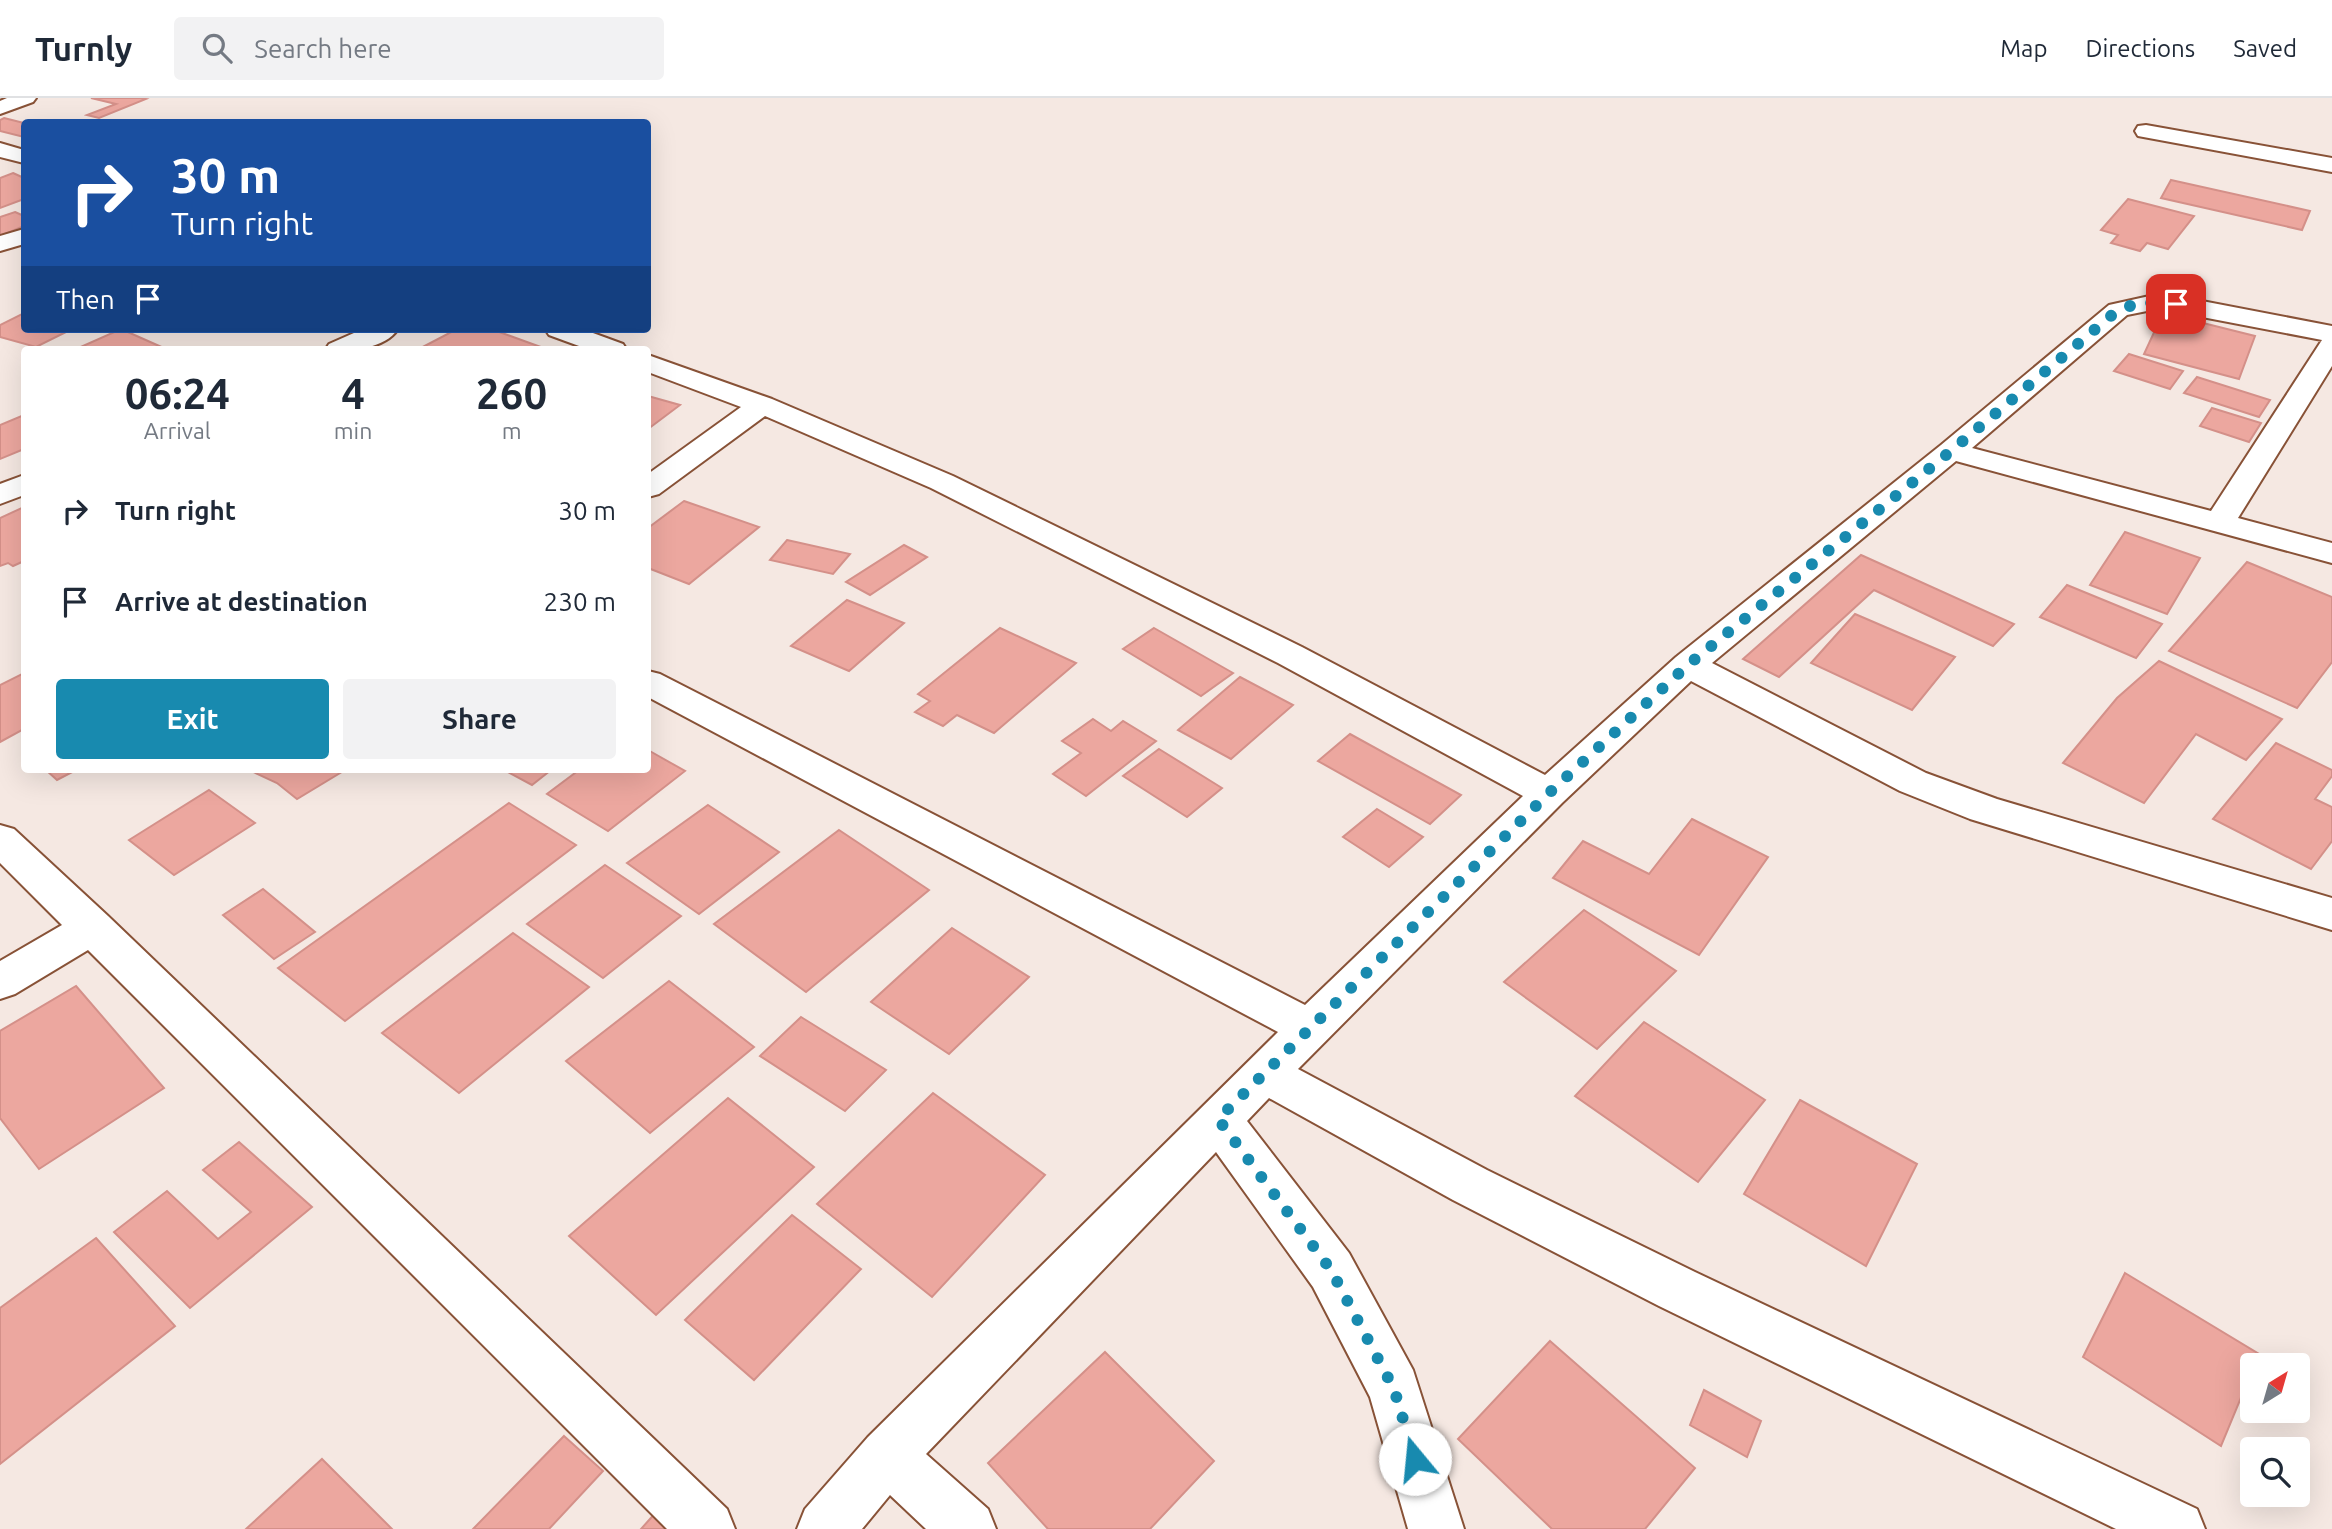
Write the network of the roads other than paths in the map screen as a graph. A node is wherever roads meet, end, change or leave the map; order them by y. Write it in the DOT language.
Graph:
graph roads {
  1 [pos="26,98"];
  2 [pos="0,108"];
  3 [pos="2146,131"];
  4 [pos="0,150"];
  5 [pos="21,155"];
  6 [pos="2332,165"];
  7 [pos="21,237"];
  8 [pos="0,244"];
  9 [pos="376,333"];
  10 [pos="569,333"];
  11 [pos="2332,334"];
  12 [pos="2332,344"];
  13 [pos="347,346"];
  14 [pos="603,346"];
  15 [pos="651,364"];
  16 [pos="762,405"];
  17 [pos="1951,451"];
  18 [pos="21,485"];
  19 [pos="651,486"];
  20 [pos="0,495"];
  21 [pos="2219,523"];
  22 [pos="2332,553"];
  23 [pos="1688,665"];
  24 [pos="651,684"];
  25 [pos="1549,793"];
  26 [pos="0,839"];
  27 [pos="2332,914"];
  28 [pos="93,927"];
  29 [pos="0,982"];
  30 [pos="1310,1028"];
  31 [pos="1264,1073"];
  32 [pos="1218,1119"];
  33 [pos="887,1456"];
  34 [pos="707,1529"];
  35 [pos="825,1529"];
  36 [pos="968,1529"];
  37 [pos="1436,1529"];
  38 [pos="2177,1529"];
  1 -- 2 [label="street"];
  3 -- 6 [label="street"];
  4 -- 5 [label="street"];
  7 -- 8 [label="street"];
  9 -- 13 [label="street"];
  10 -- 14 [label="street"];
  11 -- 17 [label="street"];
  12 -- 21 [label="street"];
  15 -- 16 [label="street"];
  16 -- 19 [label="street"];
  16 -- 25 [label="street"];
  17 -- 21 [label="street"];
  17 -- 23 [label="street"];
  18 -- 20 [label="street"];
  21 -- 22 [label="street"];
  23 -- 25 [label="street"];
  23 -- 27 [label="street"];
  24 -- 30 [label="street"];
  25 -- 30 [label="street"];
  26 -- 28 [label="street"];
  28 -- 29 [label="street"];
  28 -- 34 [label="street"];
  30 -- 31 [label="street"];
  31 -- 32 [label="street"];
  31 -- 38 [label="street"];
  32 -- 33 [label="street"];
  32 -- 37 [label="street"];
  33 -- 35 [label="street"];
  33 -- 36 [label="street"];
}
